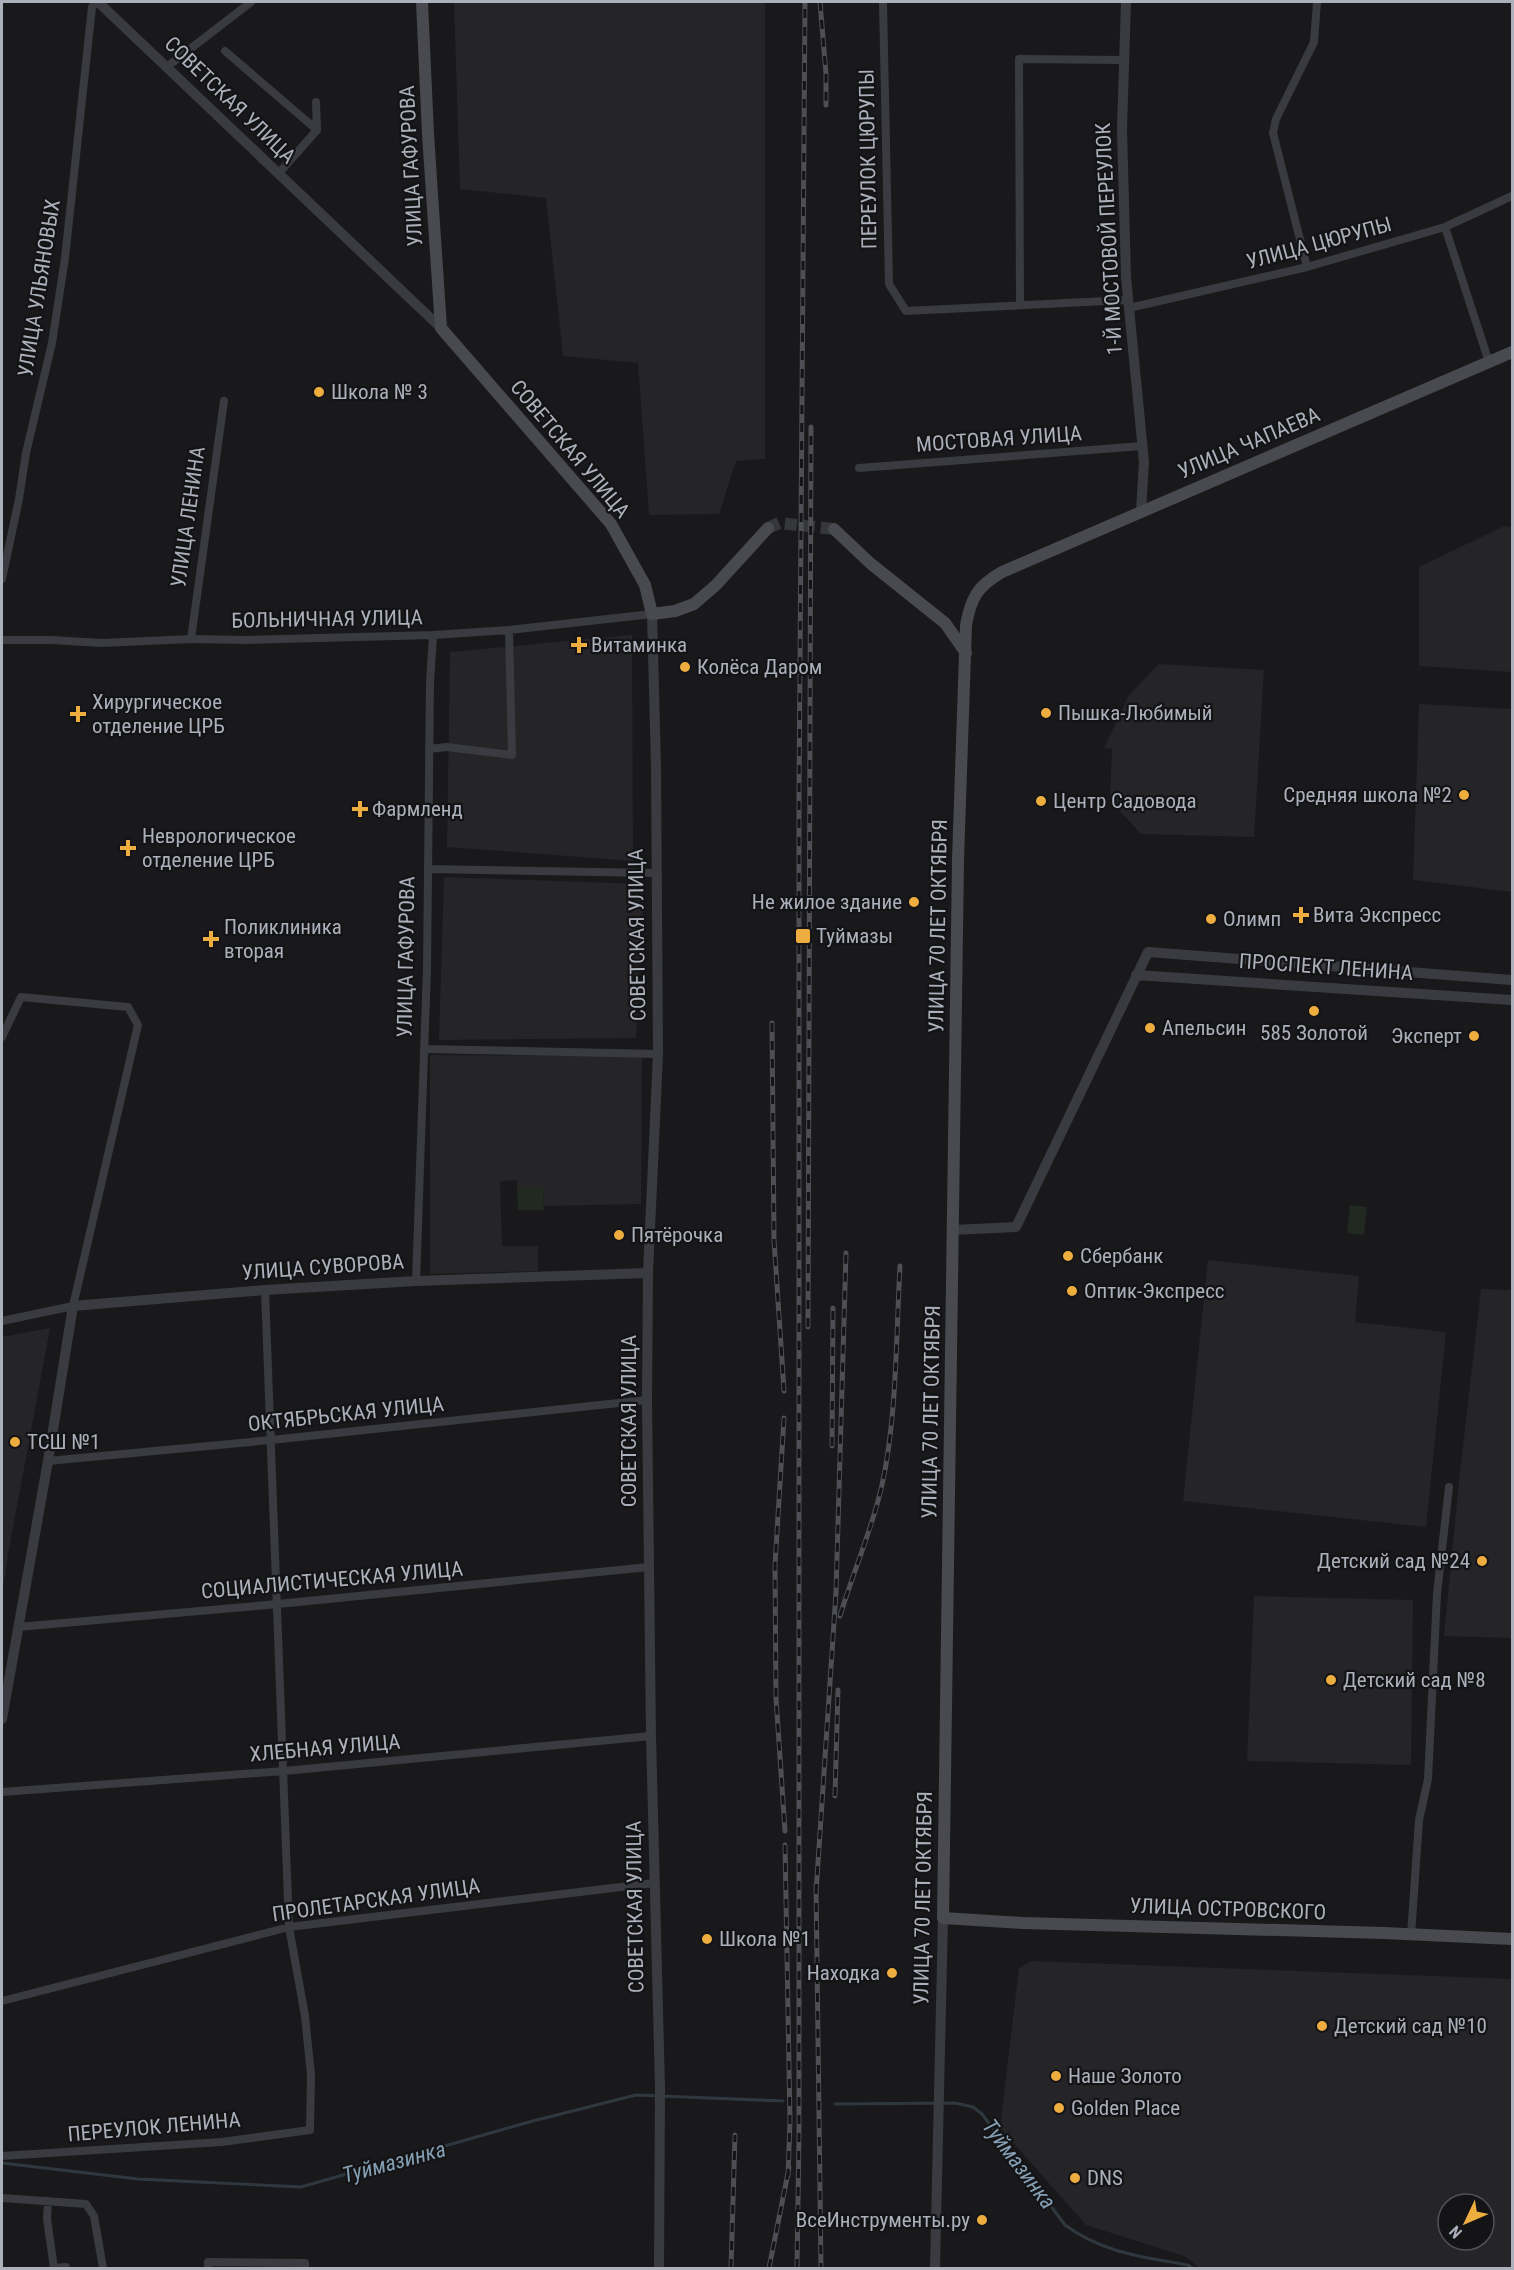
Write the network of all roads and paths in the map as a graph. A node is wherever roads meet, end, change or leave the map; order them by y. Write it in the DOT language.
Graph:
graph roads {
  1 [pos="97,2"];
  2 [pos="251,2"];
  3 [pos="422,2"];
  4 [pos="883,2"];
  5 [pos="1126,2"];
  6 [pos="1317,2"];
  7 [pos="225,51"];
  8 [pos="1123,60"];
  9 [pos="168,66"];
  10 [pos="316,102"];
  11 [pos="317,130"];
  12 [pos="279,173"];
  13 [pos="1512,196"];
  14 [pos="1445,227"];
  15 [pos="1307,267"];
  16 [pos="1128,304"];
  17 [pos="1020,305"];
  18 [pos="906,311"];
  19 [pos="441,328"];
  20 [pos="1512,352"];
  21 [pos="1490,362"];
  22 [pos="224,401"];
  23 [pos="1142,446"];
  24 [pos="859,468"];
  25 [pos="1141,511"];
  26 [pos="768,528"];
  27 [pos="834,528"];
  28 [pos="1002,572"];
  29 [pos="2,579"];
  30 [pos="652,614"];
  31 [pos="509,630"];
  32 [pos="433,635"];
  33 [pos="191,639"];
  34 [pos="2,640"];
  35 [pos="966,653"];
  36 [pos="429,749"];
  37 [pos="428,868"];
  38 [pos="655,873"];
  39 [pos="1136,975"];
  40 [pos="1512,980"];
  41 [pos="1512,1000"];
  42 [pos="2,1037"];
  43 [pos="424,1049"];
  44 [pos="658,1054"];
  45 [pos="953,1230"];
  46 [pos="648,1272"];
  47 [pos="416,1281"];
  48 [pos="265,1290"];
  49 [pos="73,1306"];
  50 [pos="2,1322"];
  51 [pos="647,1400"];
  52 [pos="271,1440"];
  53 [pos="48,1461"];
  54 [pos="1449,1487"];
  55 [pos="649,1567"];
  56 [pos="278,1604"];
  57 [pos="18,1627"];
  58 [pos="2,1719"];
  59 [pos="651,1736"];
  60 [pos="284,1771"];
  61 [pos="2,1792"];
  62 [pos="654,1883"];
  63 [pos="943,1918"];
  64 [pos="288,1927"];
  65 [pos="1411,1935"];
  66 [pos="1512,1939"];
  67 [pos="2,2001"];
  68 [pos="2,2156"];
  69 [pos="2,2198"];
  70 [pos="48,2201"];
  71 [pos="66,2267"];
  72 [pos="103,2268"];
  73 [pos="208,2268"];
  74 [pos="305,2268"];
  75 [pos="659,2268"];
  76 [pos="935,2268"];
  1 -- 9 [label="street, СОВЕТСКАЯ УЛИЦА"];
  1 -- 29 [label="street, УЛИЦА УЛЬЯНОВЫХ"];
  2 -- 9 [label="street"];
  3 -- 19 [label="main road, УЛИЦА ГАФУРОВА"];
  4 -- 18 [label="street, ПЕРЕУЛОК ЦЮРУПЫ"];
  5 -- 8 [label="street, 1-Й МОСТОВОЙ ПЕРЕУЛОК"];
  6 -- 15 [label="street"];
  7 -- 11 [label="street"];
  8 -- 16 [label="street, 1-Й МОСТОВОЙ ПЕРЕУЛОК"];
  8 -- 17 [label="street"];
  9 -- 12 [label="street, СОВЕТСКАЯ УЛИЦА"];
  10 -- 11 [label="street"];
  11 -- 12 [label="street"];
  12 -- 19 [label="street, СОВЕТСКАЯ УЛИЦА"];
  13 -- 14 [label="street, УЛИЦА ЦЮРУПЫ"];
  14 -- 15 [label="street, УЛИЦА ЦЮРУПЫ"];
  14 -- 21 [label="street"];
  15 -- 16 [label="street, УЛИЦА ЦЮРУПЫ"];
  16 -- 17 [label="street, УЛИЦА ЦЮРУПЫ"];
  16 -- 23 [label="street, 1-Й МОСТОВОЙ ПЕРЕУЛОК"];
  17 -- 18 [label="street, УЛИЦА ЦЮРУПЫ"];
  19 -- 30 [label="main road, СОВЕТСКАЯ УЛИЦА"];
  20 -- 21 [label="main road, УЛИЦА ЧАПАЕВА"];
  21 -- 25 [label="main road, УЛИЦА ЧАПАЕВА"];
  22 -- 33 [label="street, УЛИЦА ЛЕНИНА"];
  23 -- 24 [label="street, МОСТОВАЯ УЛИЦА"];
  23 -- 25 [label="street, 1-Й МОСТОВОЙ ПЕРЕУЛОК"];
  25 -- 28 [label="main road, УЛИЦА ЧАПАЕВА"];
  26 -- 30 [label="main road"];
  27 -- 35 [label="main road"];
  28 -- 35 [label="main road, УЛИЦА 70 ЛЕТ ОКТЯБРЯ"];
  30 -- 31 [label="street, БОЛЬНИЧНАЯ УЛИЦА"];
  30 -- 38 [label="street, СОВЕТСКАЯ УЛИЦА"];
  31 -- 32 [label="street, БОЛЬНИЧНАЯ УЛИЦА"];
  31 -- 36 [label="street"];
  32 -- 33 [label="street, БОЛЬНИЧНАЯ УЛИЦА"];
  32 -- 36 [label="street, УЛИЦА ГАФУРОВА"];
  33 -- 34 [label="street, БОЛЬНИЧНАЯ УЛИЦА"];
  35 -- 45 [label="main road, УЛИЦА 70 ЛЕТ ОКТЯБРЯ"];
  36 -- 37 [label="street, УЛИЦА ГАФУРОВА"];
  37 -- 38 [label="street"];
  37 -- 43 [label="street, УЛИЦА ГАФУРОВА"];
  38 -- 44 [label="street, СОВЕТСКАЯ УЛИЦА"];
  39 -- 40 [label="street, ПРОСПЕКТ ЛЕНИНА"];
  39 -- 41 [label="street, ПРОСПЕКТ ЛЕНИНА"];
  39 -- 45 [label="street"];
  42 -- 49 [label="street"];
  43 -- 44 [label="street"];
  43 -- 47 [label="street, УЛИЦА ГАФУРОВА"];
  44 -- 46 [label="street, СОВЕТСКАЯ УЛИЦА"];
  45 -- 63 [label="main road, УЛИЦА 70 ЛЕТ ОКТЯБРЯ"];
  46 -- 47 [label="street, УЛИЦА СУВОРОВА"];
  46 -- 51 [label="street, СОВЕТСКАЯ УЛИЦА"];
  47 -- 48 [label="street, УЛИЦА СУВОРОВА"];
  48 -- 49 [label="street, УЛИЦА СУВОРОВА"];
  48 -- 52 [label="street"];
  49 -- 50 [label="street, УЛИЦА СУВОРОВА"];
  49 -- 53 [label="street"];
  51 -- 52 [label="street, ОКТЯБРЬСКАЯ УЛИЦА"];
  51 -- 55 [label="street, СОВЕТСКАЯ УЛИЦА"];
  52 -- 53 [label="street, ОКТЯБРЬСКАЯ УЛИЦА"];
  52 -- 56 [label="street"];
  53 -- 57 [label="street"];
  54 -- 65 [label="street"];
  55 -- 56 [label="street, СОЦИАЛИСТИЧЕСКАЯ УЛИЦА"];
  55 -- 59 [label="street, СОВЕТСКАЯ УЛИЦА"];
  56 -- 57 [label="street, СОЦИАЛИСТИЧЕСКАЯ УЛИЦА"];
  56 -- 60 [label="street"];
  57 -- 58 [label="street"];
  59 -- 60 [label="street, ХЛЕБНАЯ УЛИЦА"];
  59 -- 62 [label="street, СОВЕТСКАЯ УЛИЦА"];
  60 -- 61 [label="street, ХЛЕБНАЯ УЛИЦА"];
  60 -- 64 [label="street"];
  62 -- 64 [label="street, ПРОЛЕТАРСКАЯ УЛИЦА"];
  62 -- 75 [label="street, СОВЕТСКАЯ УЛИЦА"];
  63 -- 65 [label="main road, УЛИЦА ОСТРОВСКОГО"];
  63 -- 76 [label="street, УЛИЦА 70 ЛЕТ ОКТЯБРЯ"];
  64 -- 67 [label="street, ПРОЛЕТАРСКАЯ УЛИЦА"];
  64 -- 68 [label="street, ПЕРЕУЛОК ЛЕНИНА"];
  65 -- 66 [label="main road, УЛИЦА ОСТРОВСКОГО"];
  69 -- 70 [label="street"];
  70 -- 71 [label="street"];
  70 -- 72 [label="street"];
  73 -- 74 [label="street"];
}
